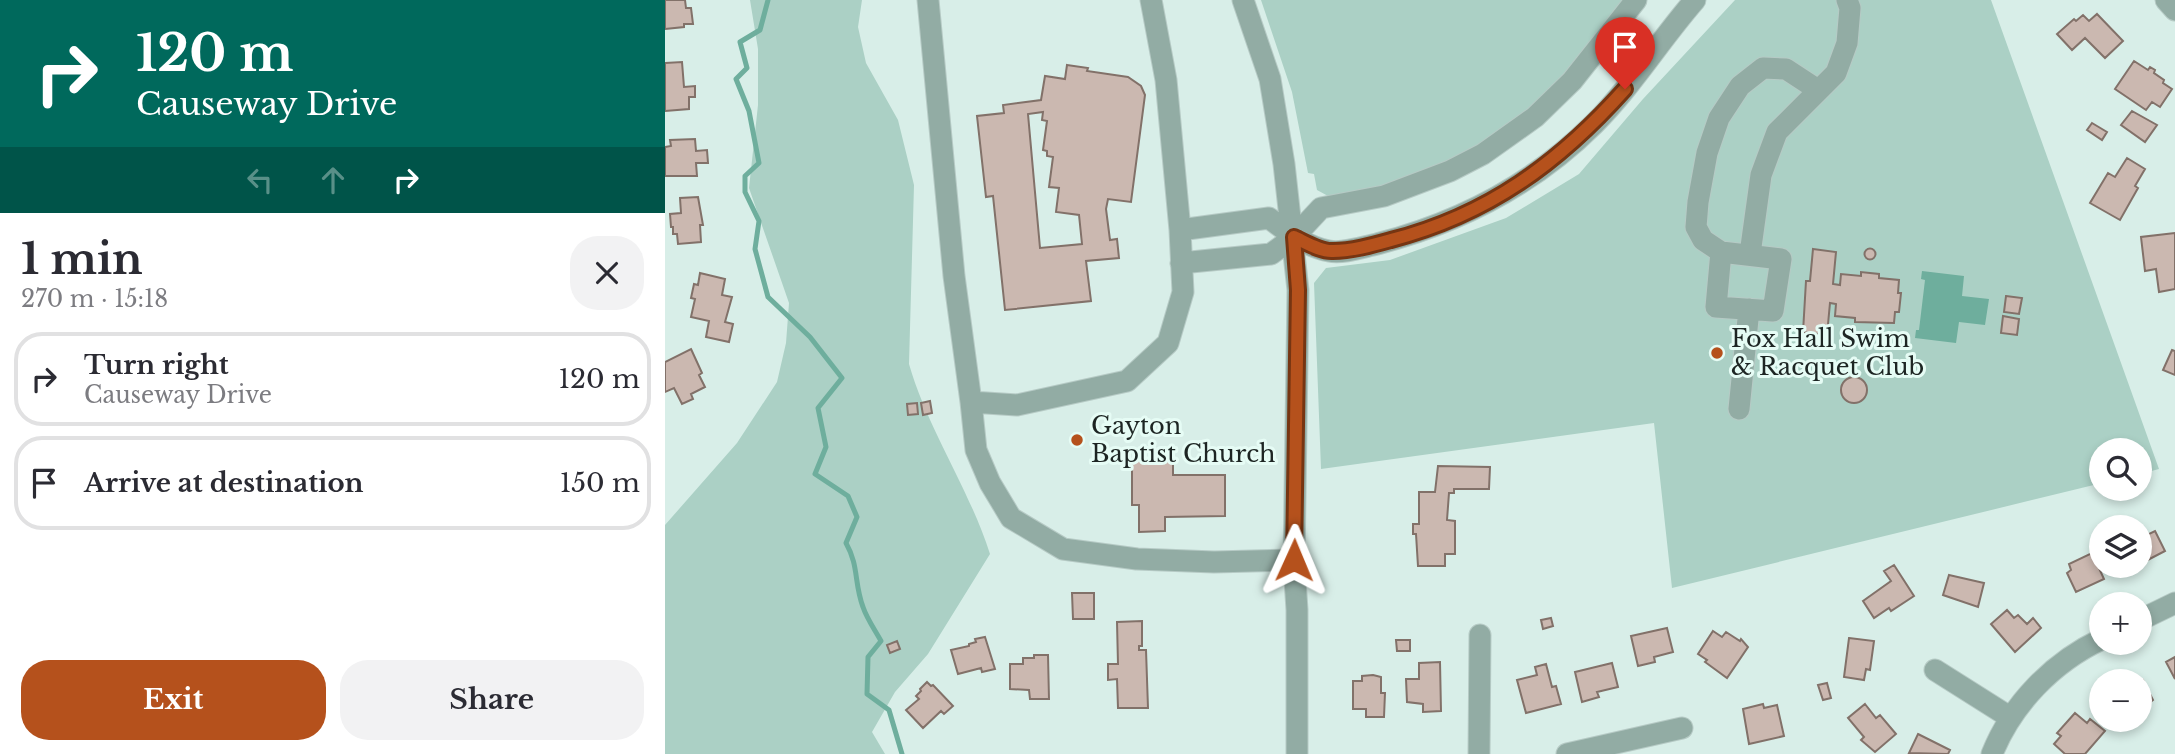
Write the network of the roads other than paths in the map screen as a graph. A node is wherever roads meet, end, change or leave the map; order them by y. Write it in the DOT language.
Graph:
graph roads {
  1 [pos="928,0"];
  2 [pos="1151,0"];
  3 [pos="1243,0"];
  4 [pos="1636,0"];
  5 [pos="1695,0"];
  6 [pos="1847,0"];
  7 [pos="2166,0"];
  8 [pos="2175,10"];
  9 [pos="1818,90"];
  10 [pos="1180,230"];
  11 [pos="1294,237"];
  12 [pos="1721,252"];
  13 [pos="1750,254"];
  14 [pos="1181,263"];
  15 [pos="1749,309"];
  16 [pos="971,402"];
  17 [pos="1739,410"];
  18 [pos="1294,560"];
  19 [pos="2175,603"];
  20 [pos="2152,614"];
  21 [pos="1480,635"];
  22 [pos="2089,646"];
  23 [pos="1935,670"];
  24 [pos="2011,718"];
  25 [pos="1682,728"];
  26 [pos="1297,754"];
  27 [pos="1479,754"];
  28 [pos="1567,754"];
  29 [pos="1992,754"];
  1 -- 16 [label="street"];
  2 -- 10 [label="street"];
  3 -- 11 [label="street"];
  4 -- 11 [label="street"];
  5 -- 11 [label="street"];
  6 -- 9 [label="street"];
  7 -- 8 [label="street"];
  9 -- 12 [label="street"];
  9 -- 13 [label="street"];
  10 -- 11 [label="street"];
  10 -- 14 [label="street"];
  11 -- 14 [label="street"];
  11 -- 18 [label="street"];
  12 -- 13 [label="street"];
  12 -- 15 [label="street"];
  13 -- 15 [label="street"];
  14 -- 16 [label="street"];
  15 -- 17 [label="street"];
  16 -- 18 [label="street"];
  18 -- 26 [label="street"];
  19 -- 20 [label="street"];
  21 -- 27 [label="street"];
  22 -- 24 [label="street"];
  23 -- 24 [label="street"];
  24 -- 29 [label="street"];
  25 -- 28 [label="street"];
}
